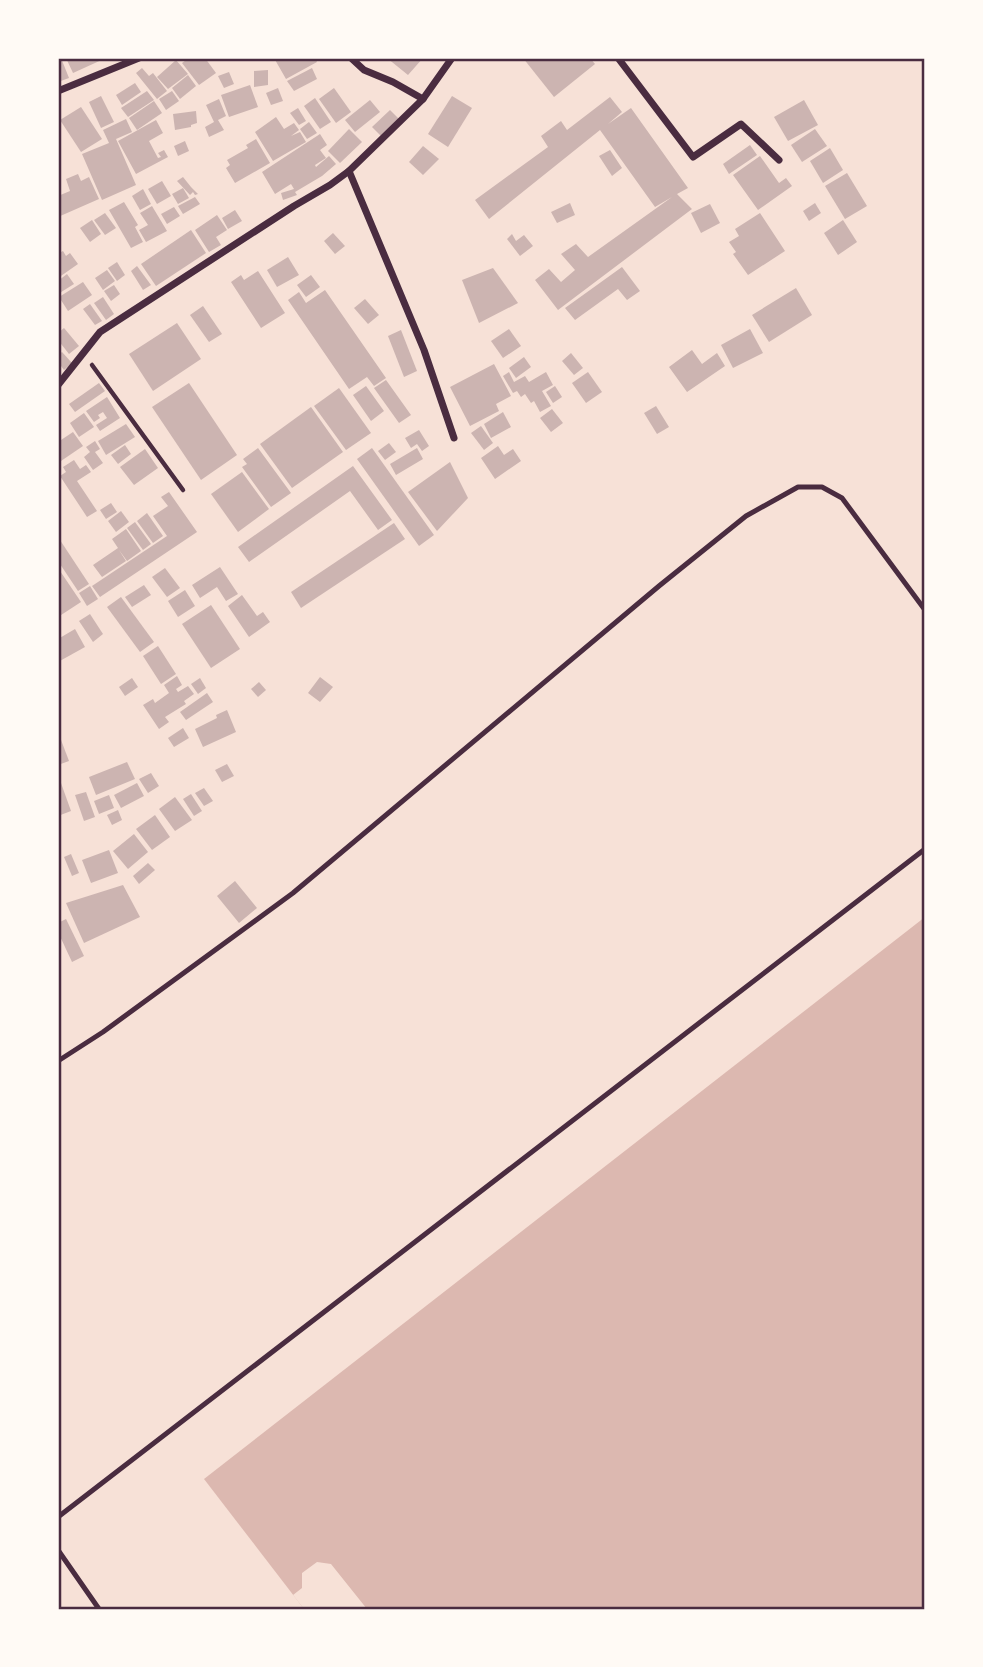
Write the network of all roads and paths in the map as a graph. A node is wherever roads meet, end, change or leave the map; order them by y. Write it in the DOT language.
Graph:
graph roads {
  1 [pos="139,58"];
  2 [pos="351,58"];
  3 [pos="452,58"];
  4 [pos="618,58"];
  5 [pos="58,91"];
  6 [pos="424,99"];
  7 [pos="779,160"];
  8 [pos="349,171"];
  9 [pos="84,353"];
  10 [pos="58,385"];
  11 [pos="454,438"];
  12 [pos="183,490"];
  13 [pos="925,610"];
  14 [pos="925,849"];
  15 [pos="58,1061"];
  16 [pos="58,1517"];
  17 [pos="58,1550"];
  18 [pos="99,1609"];
  1 -- 5 [label="street"];
  2 -- 6 [label="street"];
  3 -- 6 [label="street"];
  4 -- 7 [label="street"];
  6 -- 8 [label="street"];
  8 -- 9 [label="street"];
  8 -- 11 [label="street"];
  9 -- 10 [label="street"];
  9 -- 12 [label="path"];
  13 -- 15 [label="lane"];
  14 -- 16 [label="lane"];
  17 -- 18 [label="lane"];
}
